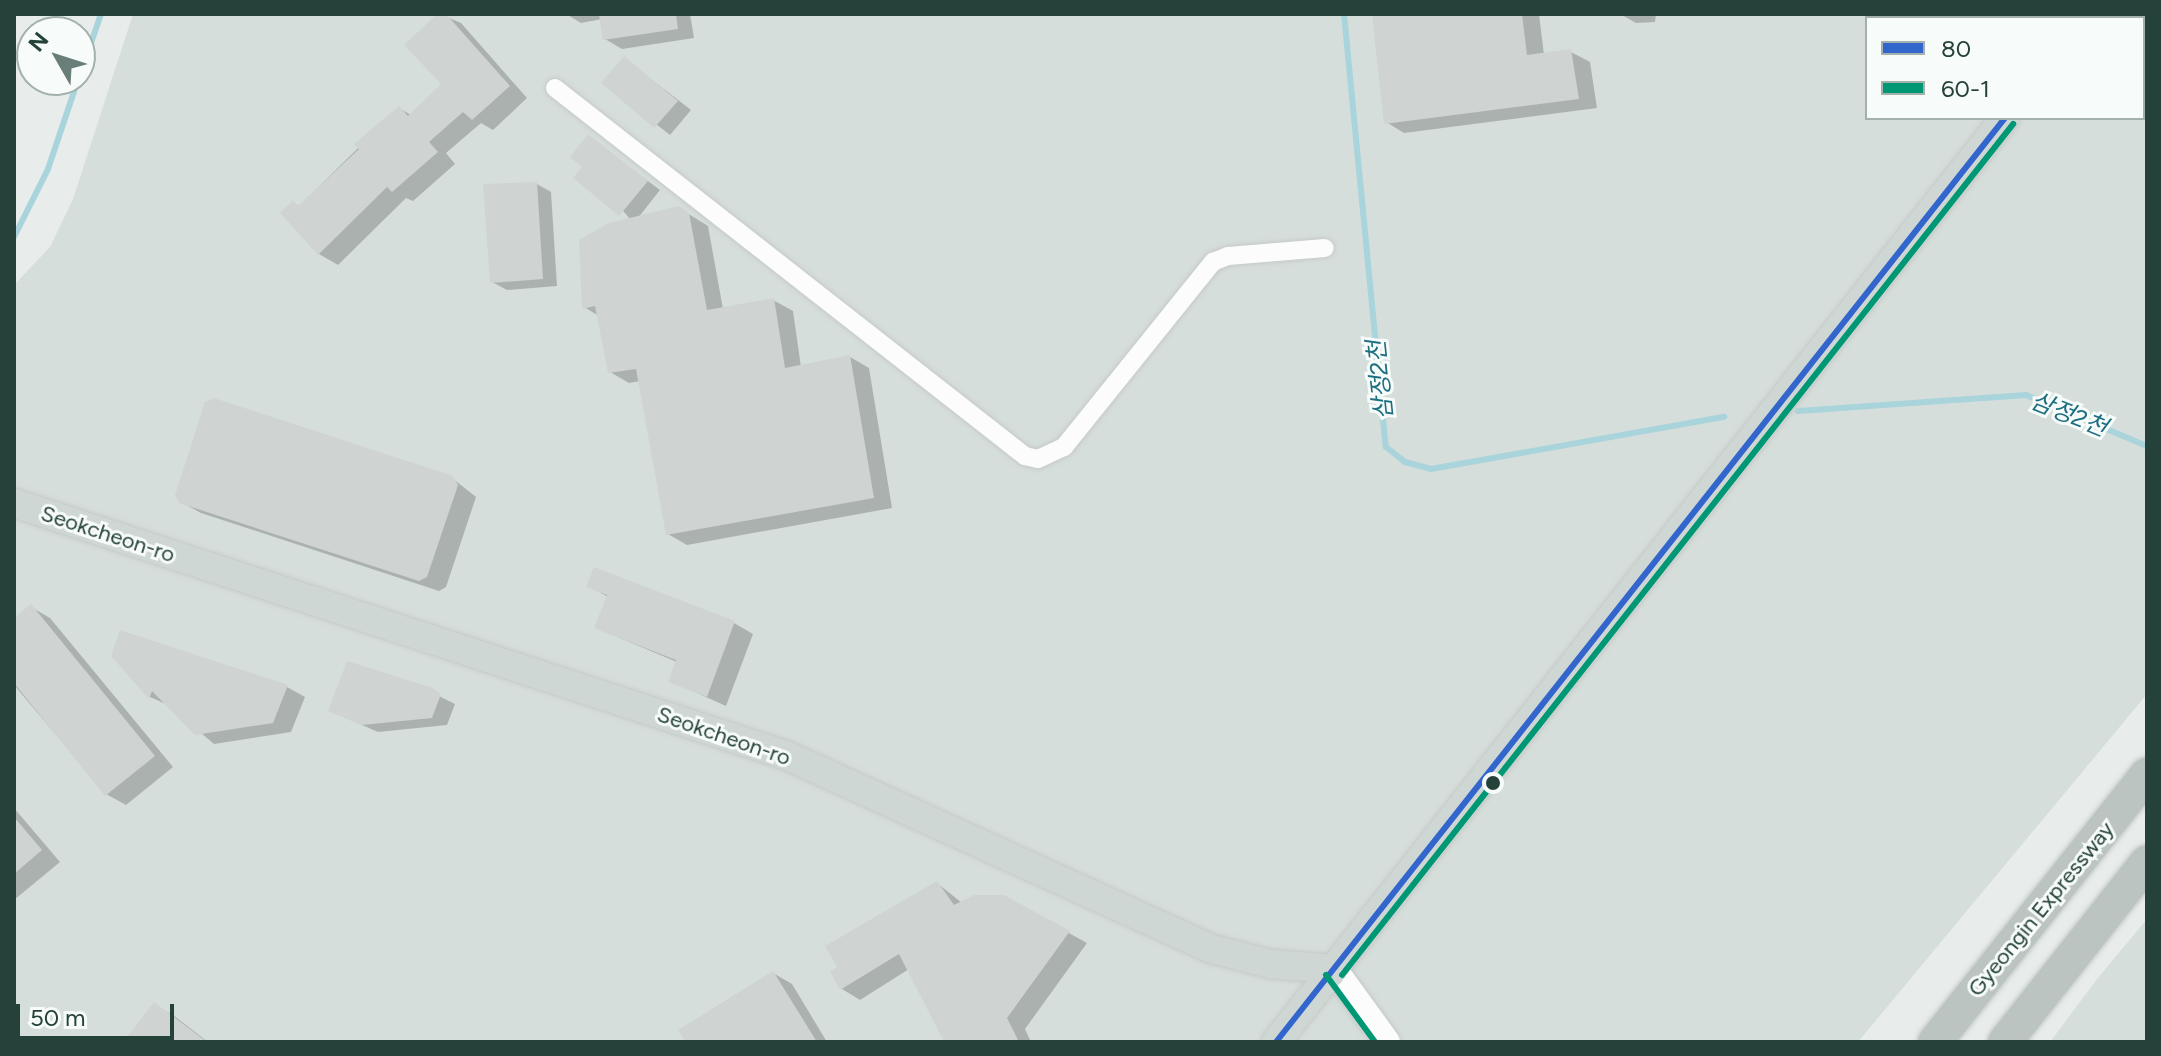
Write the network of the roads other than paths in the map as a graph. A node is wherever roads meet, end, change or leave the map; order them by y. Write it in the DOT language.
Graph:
graph roads {
  1 [pos="555,88"];
  2 [pos="2003,120"];
  3 [pos="1325,248"];
  4 [pos="14,503"];
  5 [pos="2147,775"];
  6 [pos="2147,862"];
  7 [pos="1334,969"];
  8 [pos="1276,1042"];
  9 [pos="1387,1042"];
  10 [pos="1935,1042"];
  11 [pos="2005,1042"];
  1 -- 3 [label="street"];
  2 -- 7 [label="main road"];
  4 -- 7 [label="main road, Seokcheon-ro"];
  5 -- 10 [label="highway, Gyeongin Expressway"];
  6 -- 11 [label="highway"];
  7 -- 8 [label="main road"];
  7 -- 9 [label="street"];
}
